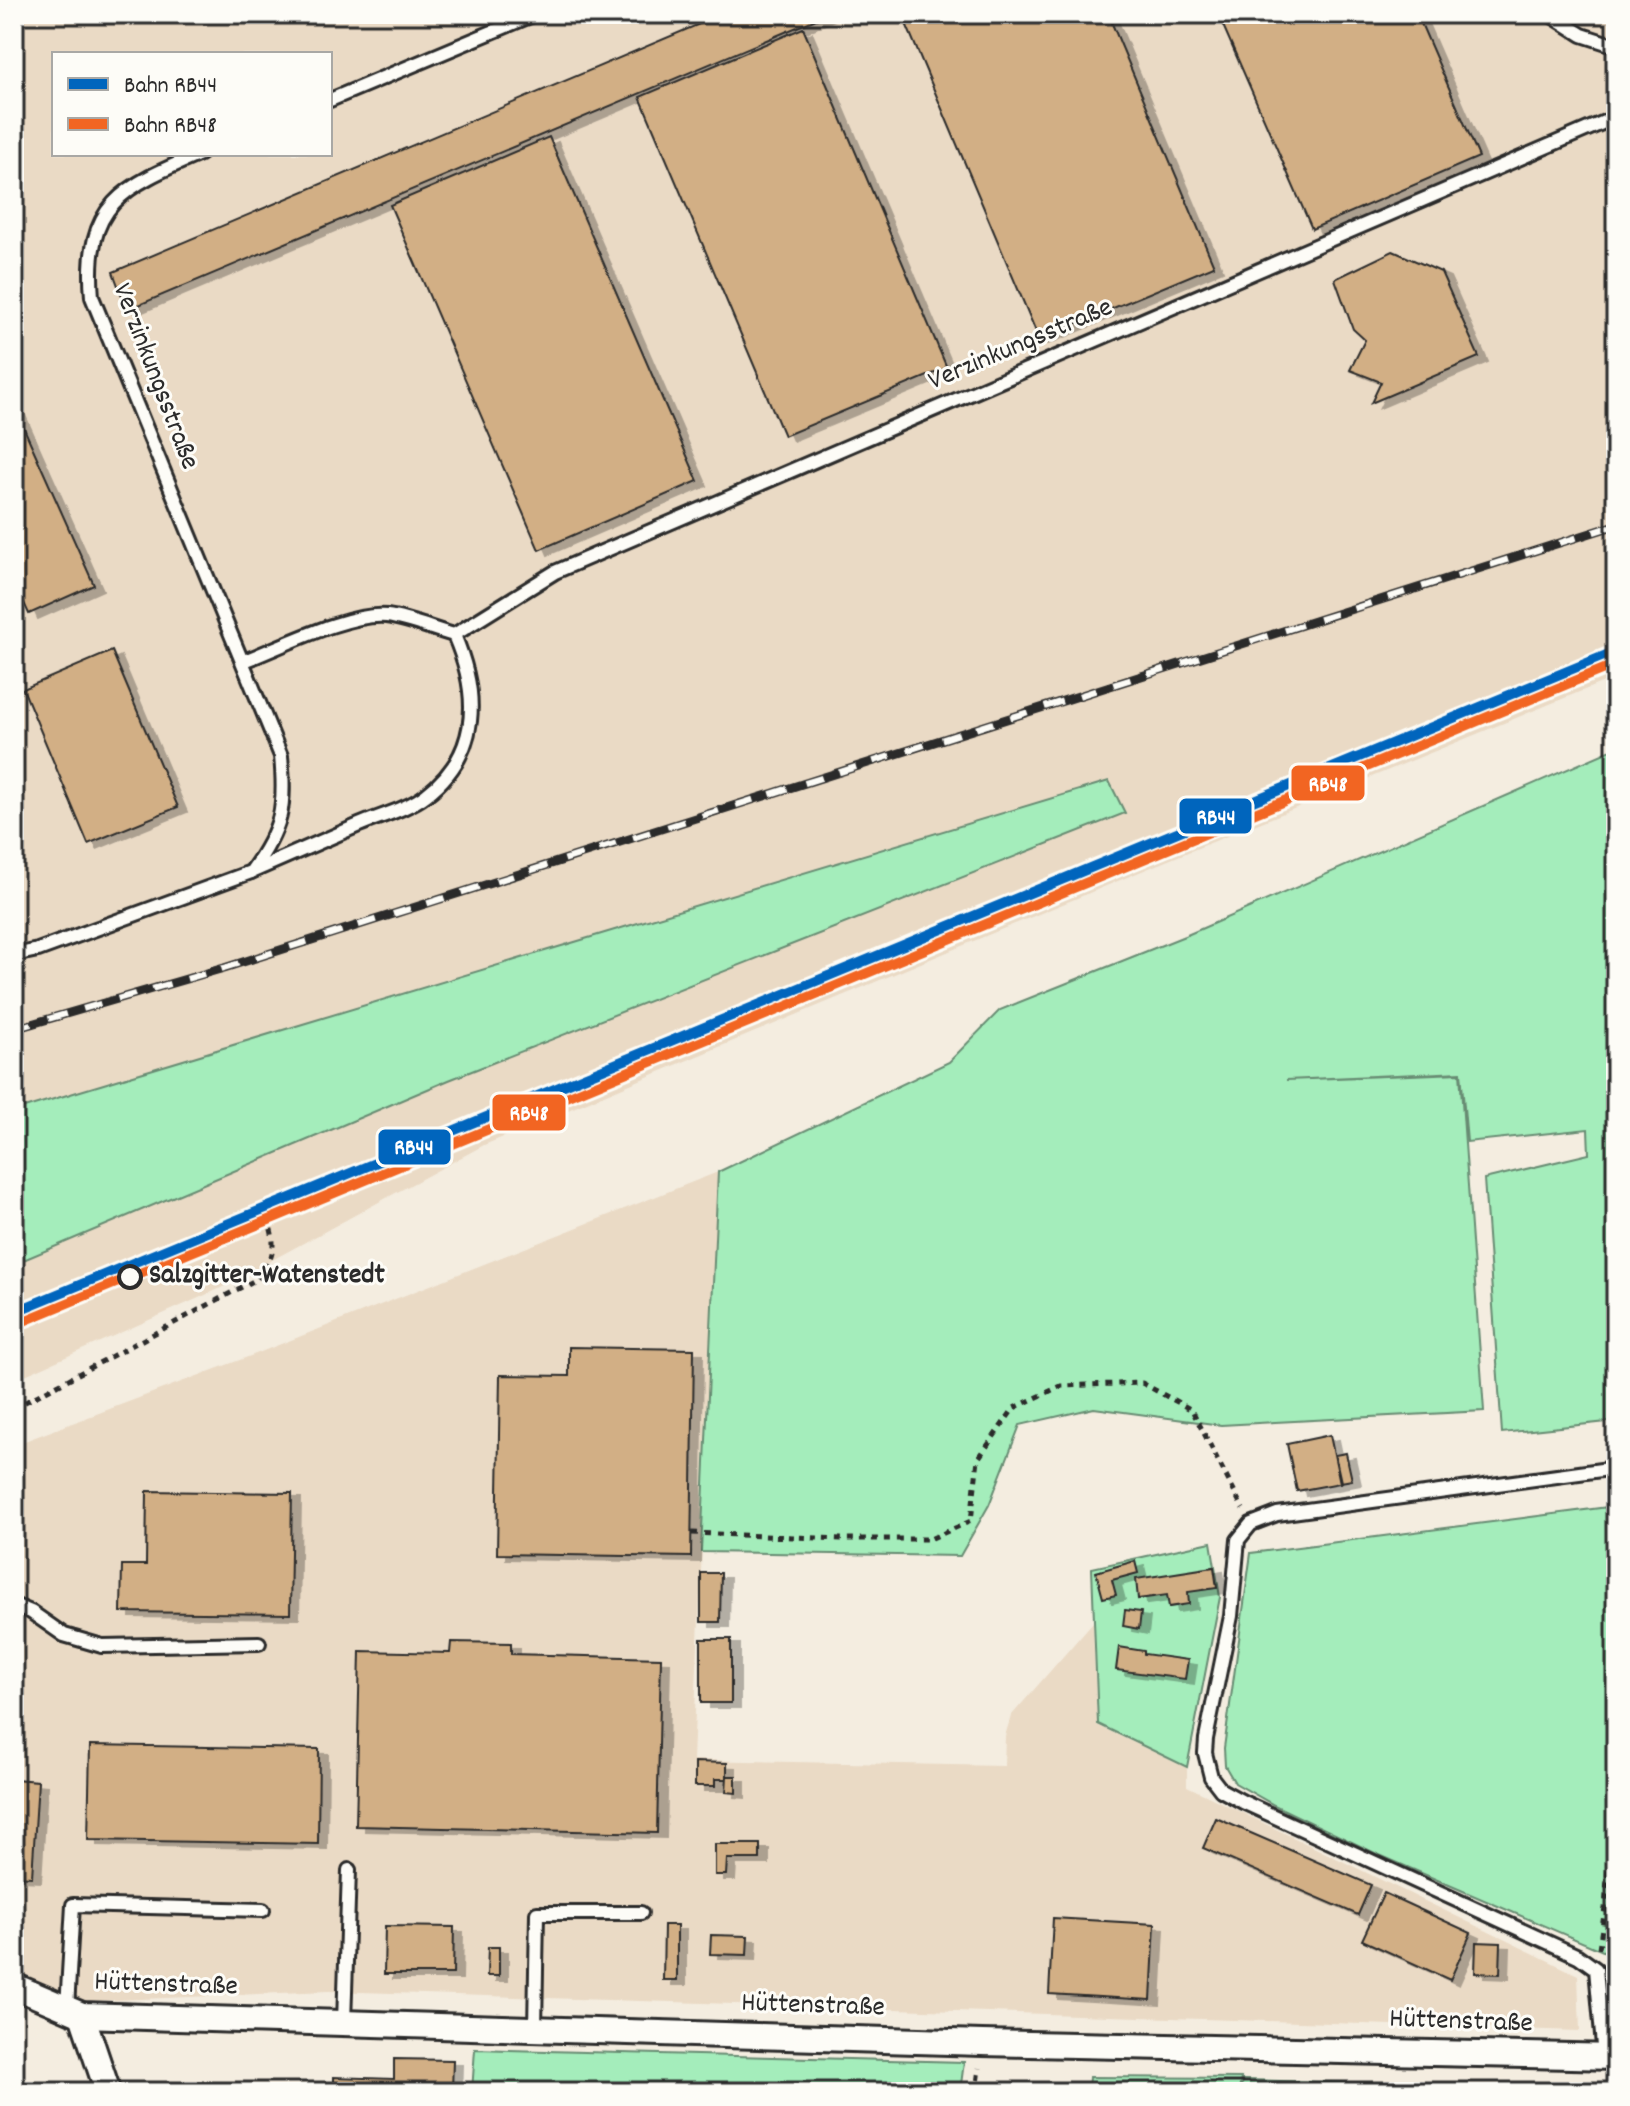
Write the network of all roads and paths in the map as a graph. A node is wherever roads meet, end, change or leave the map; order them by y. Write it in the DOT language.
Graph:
graph roads {
  1 [pos="535,14"];
  2 [pos="1549,14"];
  3 [pos="1616,46"];
  4 [pos="332,99"];
  5 [pos="1616,117"];
  6 [pos="195,156"];
  7 [pos="454,635"];
  8 [pos="244,661"];
  9 [pos="251,872"];
  10 [pos="14,955"];
  11 [pos="269,1223"];
  12 [pos="14,1408"];
  13 [pos="1616,1468"];
  14 [pos="1251,1524"];
  15 [pos="692,1533"];
  16 [pos="14,1605"];
  17 [pos="259,1643"];
  18 [pos="1616,1764"];
  19 [pos="349,1870"];
  20 [pos="263,1910"];
  21 [pos="641,1913"];
  22 [pos="1596,1969"];
  23 [pos="14,1986"];
  24 [pos="74,2012"];
  25 [pos="344,2022"];
  26 [pos="535,2028"];
  27 [pos="1610,2057"];
  28 [pos="108,2092"];
  1 -- 4 [label="lane"];
  2 -- 3 [label="lane"];
  5 -- 7 [label="lane, Verzinkungsstraße"];
  6 -- 8 [label="lane, Verzinkungsstraße"];
  7 -- 8 [label="lane"];
  7 -- 9 [label="lane"];
  8 -- 9 [label="lane, Verzinkungsstraße"];
  9 -- 10 [label="lane"];
  11 -- 12 [label="path"];
  13 -- 14 [label="lane"];
  14 -- 15 [label="path"];
  14 -- 22 [label="lane"];
  16 -- 17 [label="lane"];
  18 -- 22 [label="path"];
  19 -- 25 [label="lane"];
  20 -- 24 [label="lane"];
  21 -- 26 [label="lane"];
  22 -- 27 [label="lane"];
  23 -- 24 [label="street, Hüttenstraße"];
  24 -- 25 [label="street, Hüttenstraße"];
  24 -- 28 [label="street"];
  25 -- 26 [label="street, Hüttenstraße"];
  26 -- 27 [label="street, Hüttenstraße"];
}
